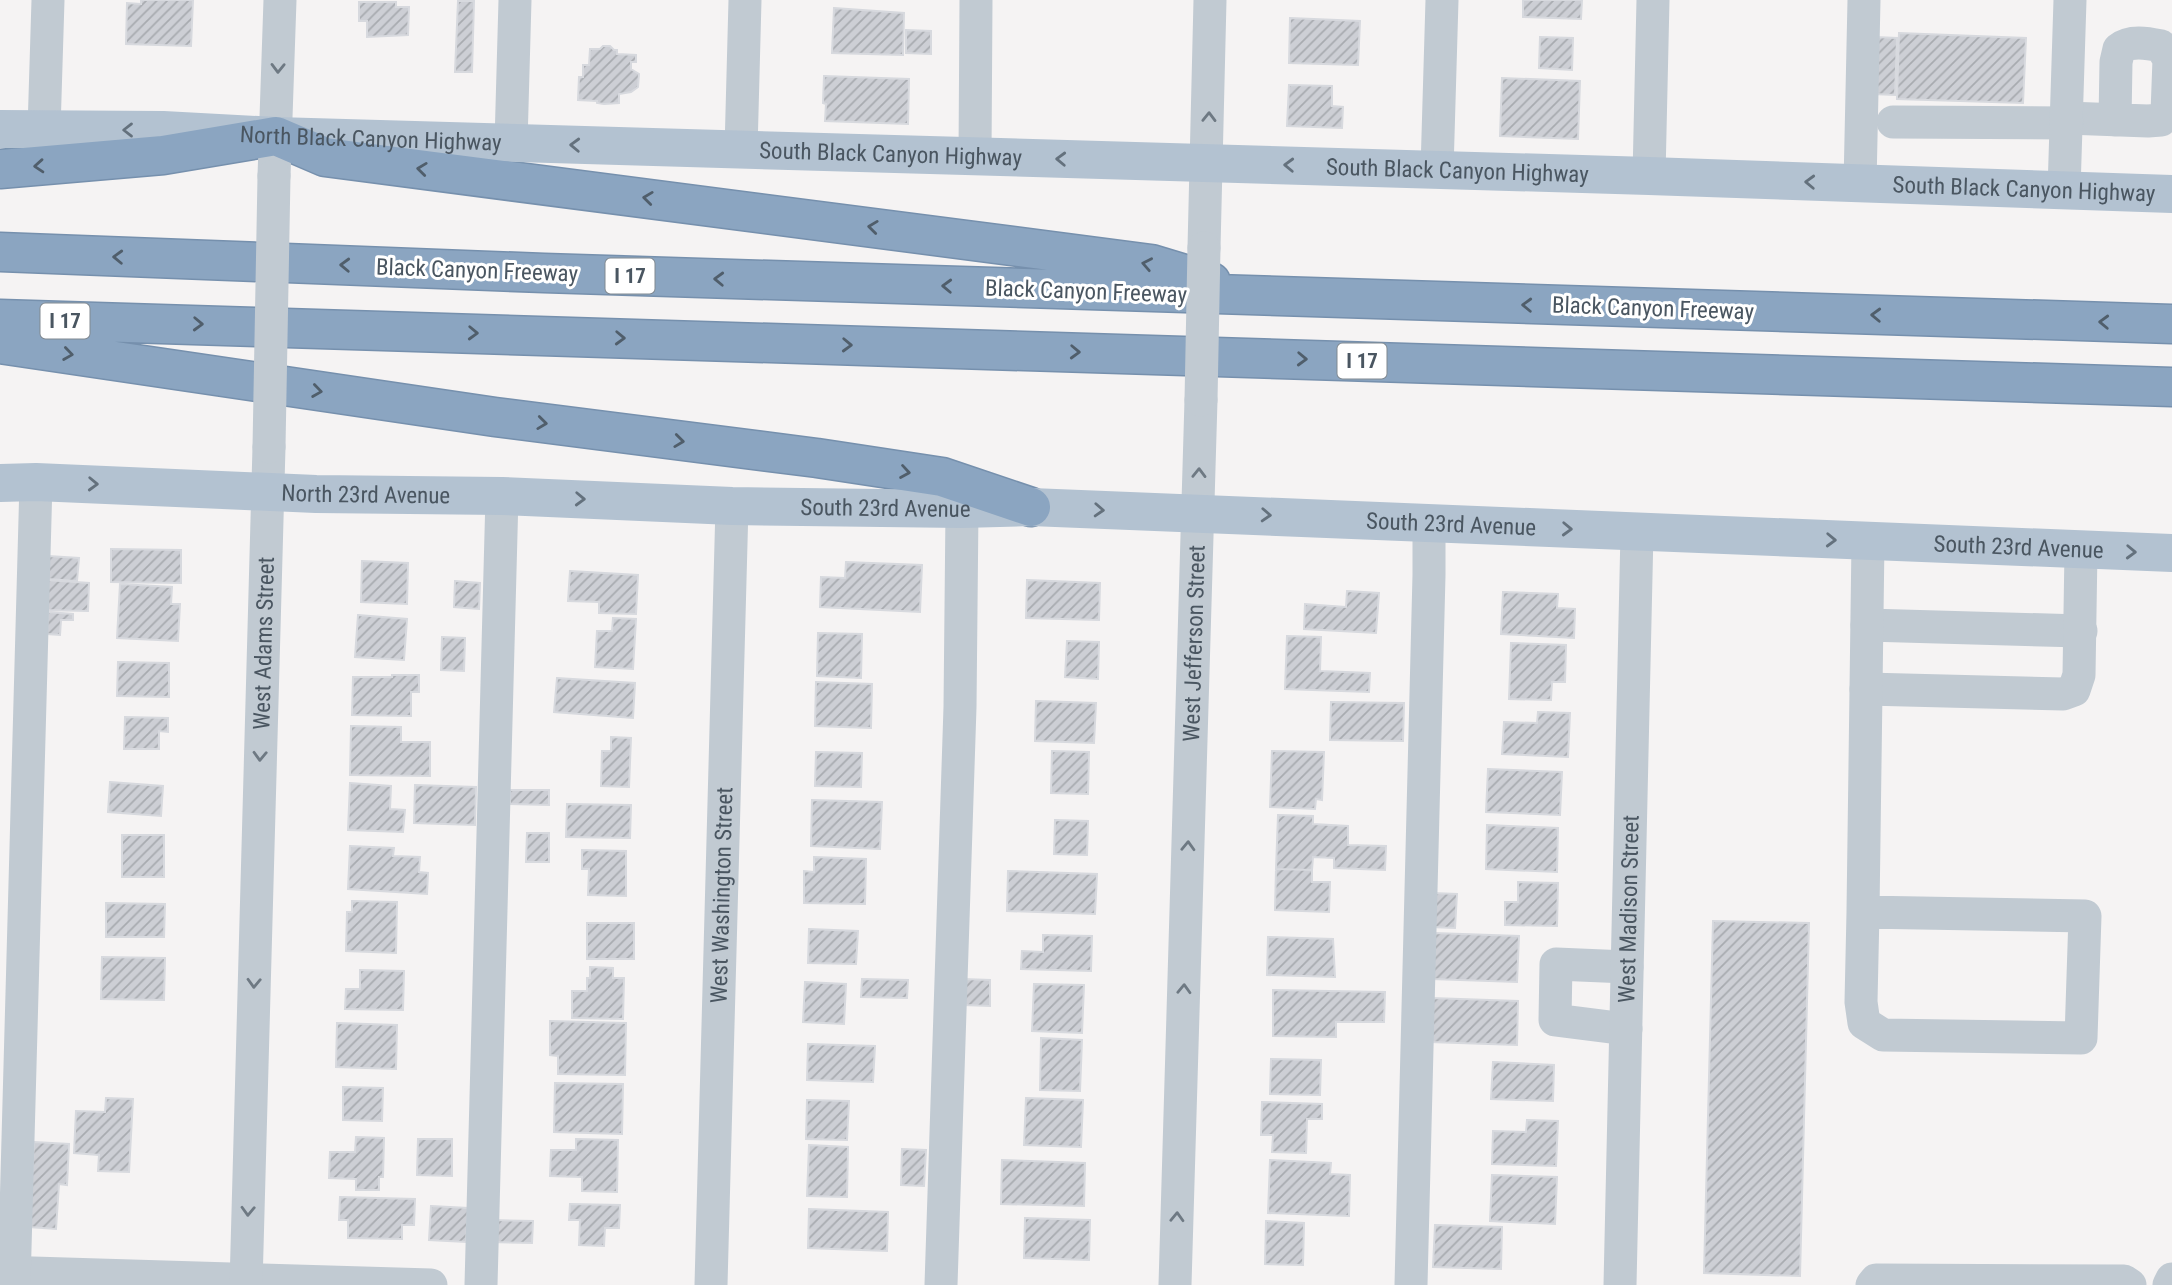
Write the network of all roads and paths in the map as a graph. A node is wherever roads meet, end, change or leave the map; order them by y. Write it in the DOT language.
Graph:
graph roads {
  1 [pos="48,0"];
  2 [pos="280,0"];
  3 [pos="514,0"];
  4 [pos="745,0"];
  5 [pos="976,0"];
  6 [pos="1210,0"];
  7 [pos="1442,0"];
  8 [pos="1653,0"];
  9 [pos="1864,0"];
  10 [pos="2070,0"];
  11 [pos="2115,120"];
  12 [pos="2067,121"];
  13 [pos="1893,122"];
  14 [pos="0,129"];
  15 [pos="44,131"];
  16 [pos="276,136"];
  17 [pos="510,142"];
  18 [pos="741,150"];
  19 [pos="975,156"];
  20 [pos="1207,163"];
  21 [pos="0,169"];
  22 [pos="1437,170"];
  23 [pos="1649,176"];
  24 [pos="1860,184"];
  25 [pos="2064,190"];
  26 [pos="2172,194"];
  27 [pos="0,252"];
  28 [pos="1260,296"];
  29 [pos="0,319"];
  30 [pos="2172,324"];
  31 [pos="0,344"];
  32 [pos="2172,387"];
  33 [pos="18,482"];
  34 [pos="267,492"];
  35 [pos="502,496"];
  36 [pos="732,506"];
  37 [pos="1031,507"];
  38 [pos="962,509"];
  39 [pos="1198,513"];
  40 [pos="1429,524"];
  41 [pos="1637,532"];
  42 [pos="1868,541"];
  43 [pos="2081,550"];
  44 [pos="2172,553"];
  45 [pos="1867,625"];
  46 [pos="2081,631"];
  47 [pos="1866,690"];
  48 [pos="1863,912"];
  49 [pos="1627,967"];
  50 [pos="1626,1030"];
  51 [pos="10,1276"];
  52 [pos="2172,1279"];
  53 [pos="246,1282"];
  54 [pos="431,1285"];
  55 [pos="481,1285"];
  56 [pos="711,1285"];
  57 [pos="941,1285"];
  58 [pos="1175,1285"];
  59 [pos="1411,1285"];
  60 [pos="1620,1285"];
  61 [pos="1872,1285"];
  62 [pos="2130,1285"];
  63 [pos="2169,1285"];
  1 -- 15 [label="street"];
  2 -- 16 [label="street, West Adams Street, one-way"];
  3 -- 17 [label="street"];
  4 -- 18 [label="street"];
  5 -- 19 [label="street"];
  20 -- 6 [label="street, West Jefferson Street, one-way"];
  7 -- 22 [label="street"];
  8 -- 23 [label="street"];
  9 -- 24 [label="street"];
  10 -- 12 [label="street"];
  11 -- 12 [label="street"];
  12 -- 13 [label="street"];
  12 -- 25 [label="street"];
  14 -- 15 [label="main road, North Black Canyon Highway"];
  16 -- 15 [label="main road, North Black Canyon Highway, one-way"];
  16 -- 17 [label="main road, North Black Canyon Highway"];
  16 -- 21 [label="highway, one-way"];
  28 -- 16 [label="highway, one-way"];
  16 -- 34 [label="street, West Adams Street, bridge"];
  18 -- 17 [label="main road, North Black Canyon Highway, one-way"];
  18 -- 19 [label="main road, South Black Canyon Highway"];
  20 -- 19 [label="main road, South Black Canyon Highway, one-way"];
  22 -- 20 [label="main road, South Black Canyon Highway, one-way"];
  39 -- 20 [label="street, West Jefferson Street, one-way, bridge"];
  22 -- 23 [label="main road, South Black Canyon Highway"];
  24 -- 23 [label="main road, South Black Canyon Highway, one-way"];
  24 -- 25 [label="main road, South Black Canyon Highway"];
  25 -- 26 [label="main road, South Black Canyon Highway"];
  28 -- 27 [label="highway, Black Canyon Freeway / I 17, one-way"];
  30 -- 28 [label="highway, Black Canyon Freeway / I 17, one-way"];
  29 -- 32 [label="highway, I 17, one-way"];
  31 -- 37 [label="highway, one-way"];
  33 -- 34 [label="main road, North 23rd Avenue, one-way"];
  33 -- 51 [label="street"];
  34 -- 35 [label="main road, North 23rd Avenue"];
  34 -- 53 [label="street, West Adams Street, one-way"];
  35 -- 36 [label="main road, North 23rd Avenue, one-way"];
  35 -- 55 [label="street"];
  36 -- 38 [label="main road, South 23rd Avenue"];
  36 -- 56 [label="street, West Washington Street"];
  37 -- 38 [label="main road, South 23rd Avenue"];
  37 -- 39 [label="main road, South 23rd Avenue, one-way"];
  38 -- 57 [label="street"];
  39 -- 40 [label="main road, South 23rd Avenue, one-way"];
  58 -- 39 [label="street, West Jefferson Street, one-way"];
  40 -- 41 [label="main road, South 23rd Avenue, one-way"];
  40 -- 59 [label="street"];
  41 -- 42 [label="main road, South 23rd Avenue, one-way"];
  41 -- 49 [label="street, West Madison Street"];
  42 -- 43 [label="main road, South 23rd Avenue"];
  42 -- 45 [label="street"];
  43 -- 44 [label="main road, South 23rd Avenue, one-way"];
  43 -- 46 [label="street"];
  45 -- 46 [label="street"];
  45 -- 47 [label="street"];
  46 -- 47 [label="street"];
  47 -- 48 [label="street"];
  48 -- 48 [label="street"];
  49 -- 50 [label="street, West Madison Street"];
  49 -- 50 [label="street"];
  50 -- 60 [label="street, West Madison Street"];
  51 -- 53 [label="street"];
  52 -- 63 [label="street"];
  53 -- 54 [label="street"];
  61 -- 62 [label="street"];
}
